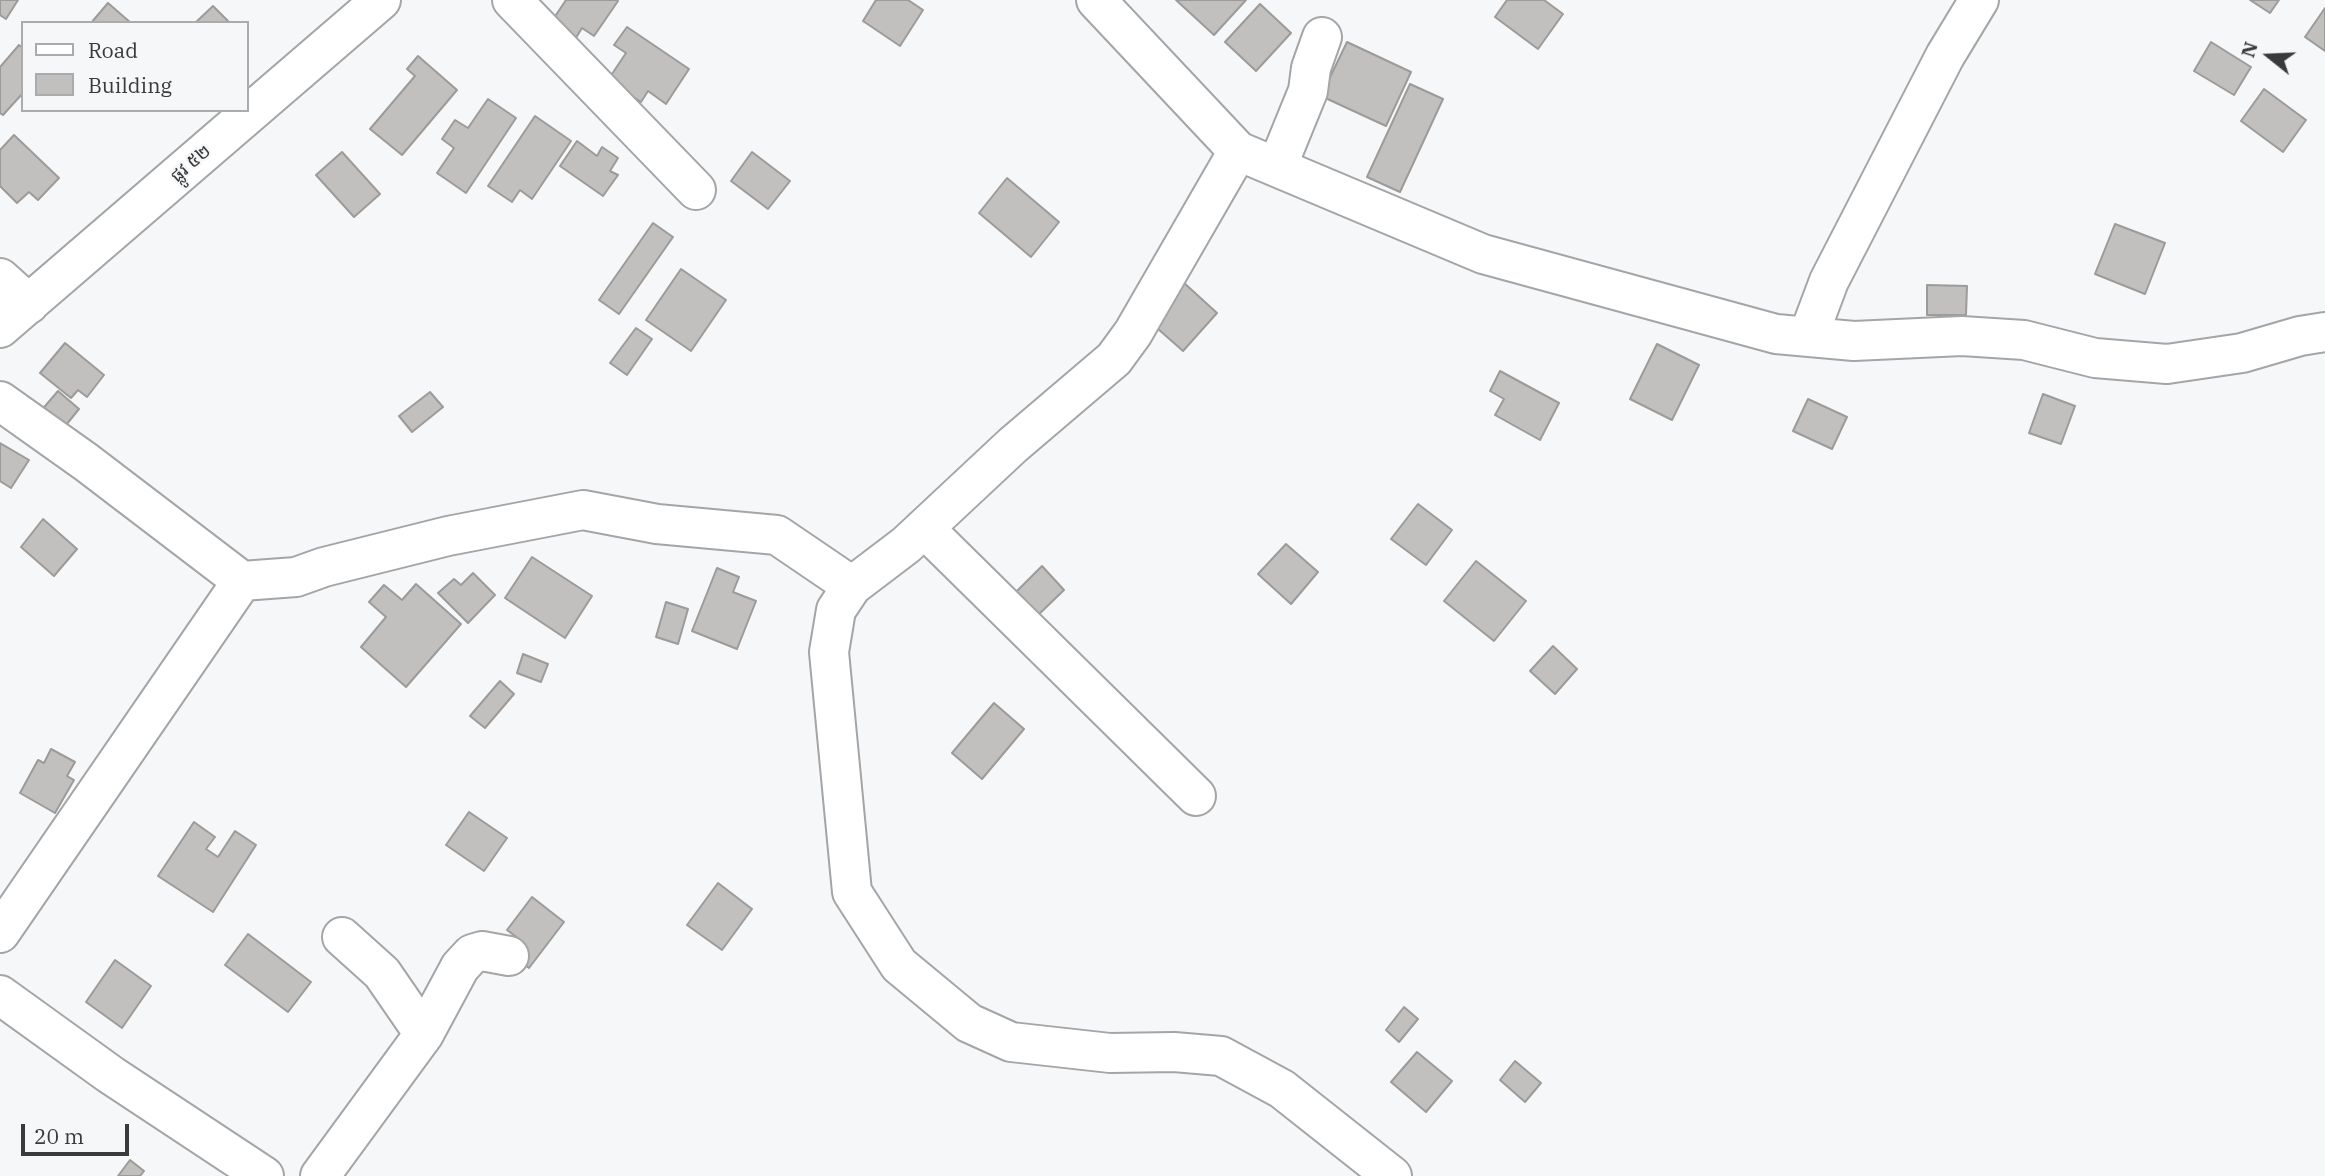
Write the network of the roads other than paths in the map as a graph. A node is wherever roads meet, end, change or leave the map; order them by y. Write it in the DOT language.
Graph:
graph roads {
  1 [pos="381,0"];
  2 [pos="512,0"];
  3 [pos="1979,0"];
  4 [pos="1102,2"];
  5 [pos="1322,37"];
  6 [pos="1238,151"];
  7 [pos="1277,167"];
  8 [pos="696,190"];
  9 [pos="0,278"];
  10 [pos="29,303"];
  11 [pos="0,328"];
  12 [pos="2325,332"];
  13 [pos="1808,337"];
  14 [pos="0,401"];
  15 [pos="924,528"];
  16 [pos="242,581"];
  17 [pos="852,586"];
  18 [pos="1196,796"];
  19 [pos="0,933"];
  20 [pos="342,937"];
  21 [pos="509,956"];
  22 [pos="0,995"];
  23 [pos="424,1034"];
  24 [pos="264,1176"];
  25 [pos="320,1176"];
  26 [pos="1392,1176"];
  1 -- 10 [label="street, ផ្លូវ ៥២"];
  2 -- 8 [label="street"];
  3 -- 13 [label="street"];
  4 -- 6 [label="street"];
  5 -- 7 [label="street"];
  6 -- 7 [label="street"];
  6 -- 15 [label="street"];
  7 -- 13 [label="street"];
  9 -- 10 [label="street"];
  10 -- 11 [label="street, ផ្លូវ ៥២"];
  12 -- 13 [label="street"];
  14 -- 16 [label="street"];
  15 -- 17 [label="street"];
  15 -- 18 [label="street"];
  16 -- 17 [label="street"];
  16 -- 19 [label="street"];
  17 -- 26 [label="street"];
  20 -- 23 [label="street"];
  21 -- 23 [label="street"];
  22 -- 24 [label="street"];
  23 -- 25 [label="street"];
}
